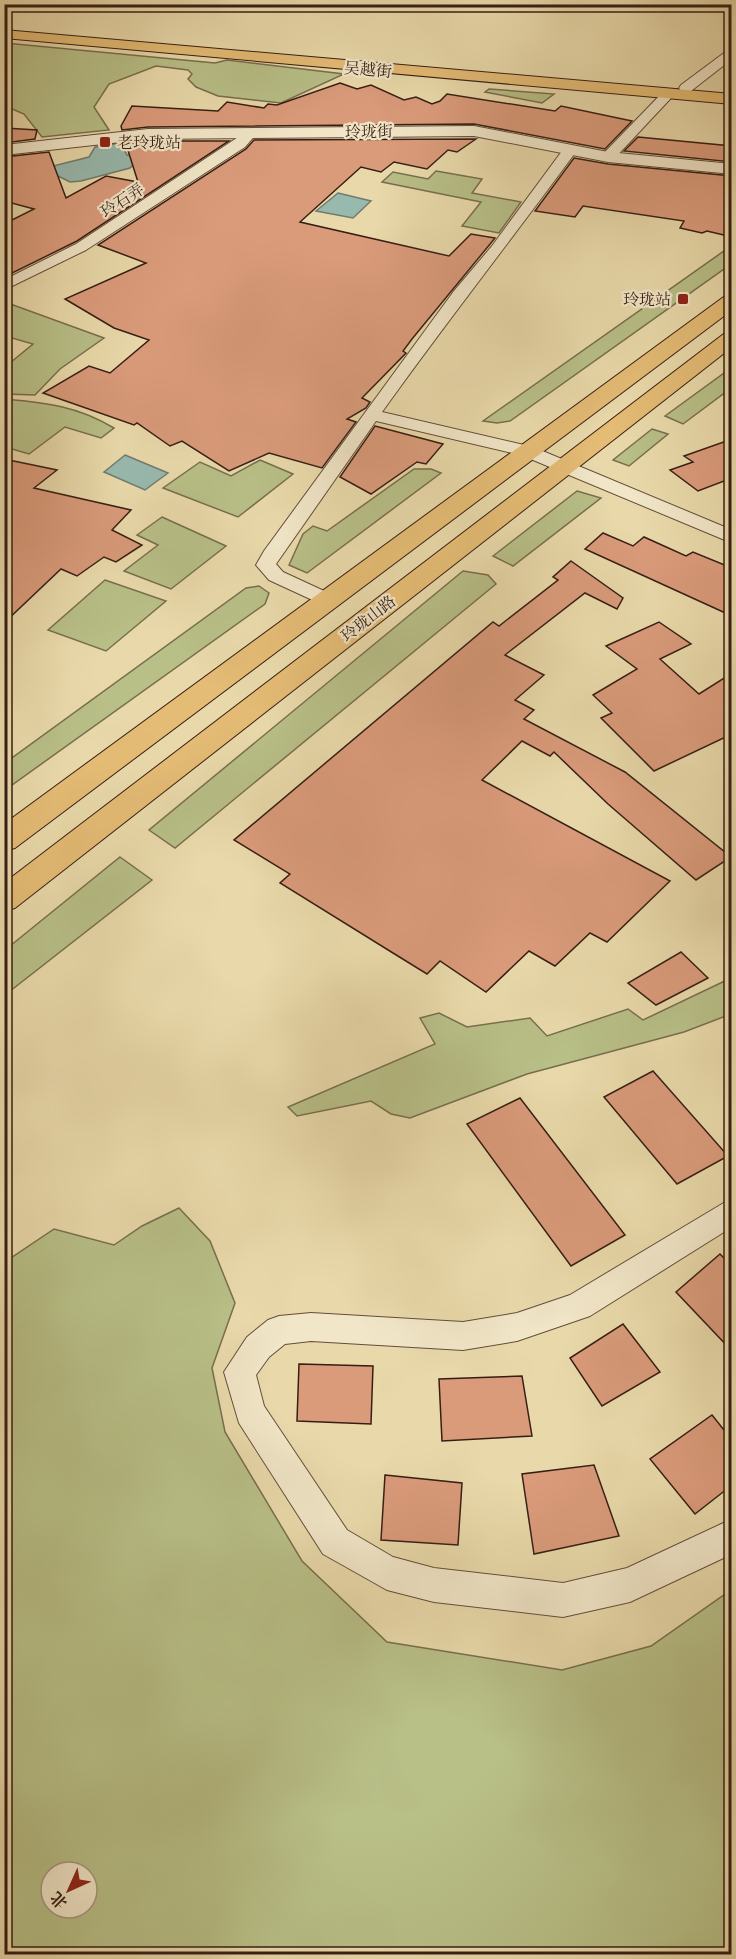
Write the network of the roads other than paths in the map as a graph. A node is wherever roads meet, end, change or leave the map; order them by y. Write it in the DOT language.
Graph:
graph roads {
  1 [pos="28,4"];
  2 [pos="4,8"];
  3 [pos="4,27"];
  4 [pos="4,34"];
  5 [pos="732,51"];
  6 [pos="686,88"];
  7 [pos="732,91"];
  8 [pos="668,94"];
  9 [pos="732,99"];
  10 [pos="252,132"];
  11 [pos="4,150"];
  12 [pos="570,150"];
  13 [pos="608,157"];
  14 [pos="732,169"];
  15 [pos="4,286"];
  16 [pos="732,300"];
  17 [pos="732,337"];
  18 [pos="372,415"];
  19 [pos="527,452"];
  20 [pos="563,467"];
  21 [pos="732,537"];
  22 [pos="328,600"];
  23 [pos="4,840"];
  24 [pos="4,900"];
  25 [pos="732,1212"];
  26 [pos="732,1536"];
  1 -- 2 [label="street"];
  3 -- 6 [label="main road, 吴越街"];
  4 -- 8 [label="main road, 吴越街"];
  5 -- 6 [label="street"];
  6 -- 7 [label="main road, 吴越街"];
  8 -- 9 [label="main road, 吴越街"];
  8 -- 13 [label="street"];
  10 -- 11 [label="street, 玲珑街"];
  10 -- 12 [label="street, 玲珑街"];
  10 -- 15 [label="street, 玲石弄"];
  12 -- 13 [label="street, 玲珑街"];
  12 -- 18 [label="street"];
  13 -- 14 [label="street, 玲珑街"];
  16 -- 19 [label="main road, 玲珑山路"];
  17 -- 20 [label="main road, 玲珑山路"];
  18 -- 19 [label="street"];
  18 -- 22 [label="street"];
  19 -- 20 [label="street"];
  19 -- 22 [label="main road, 玲珑山路"];
  20 -- 21 [label="street"];
  20 -- 24 [label="main road, 玲珑山路"];
  22 -- 23 [label="main road, 玲珑山路"];
  25 -- 26 [label="street"];
}
